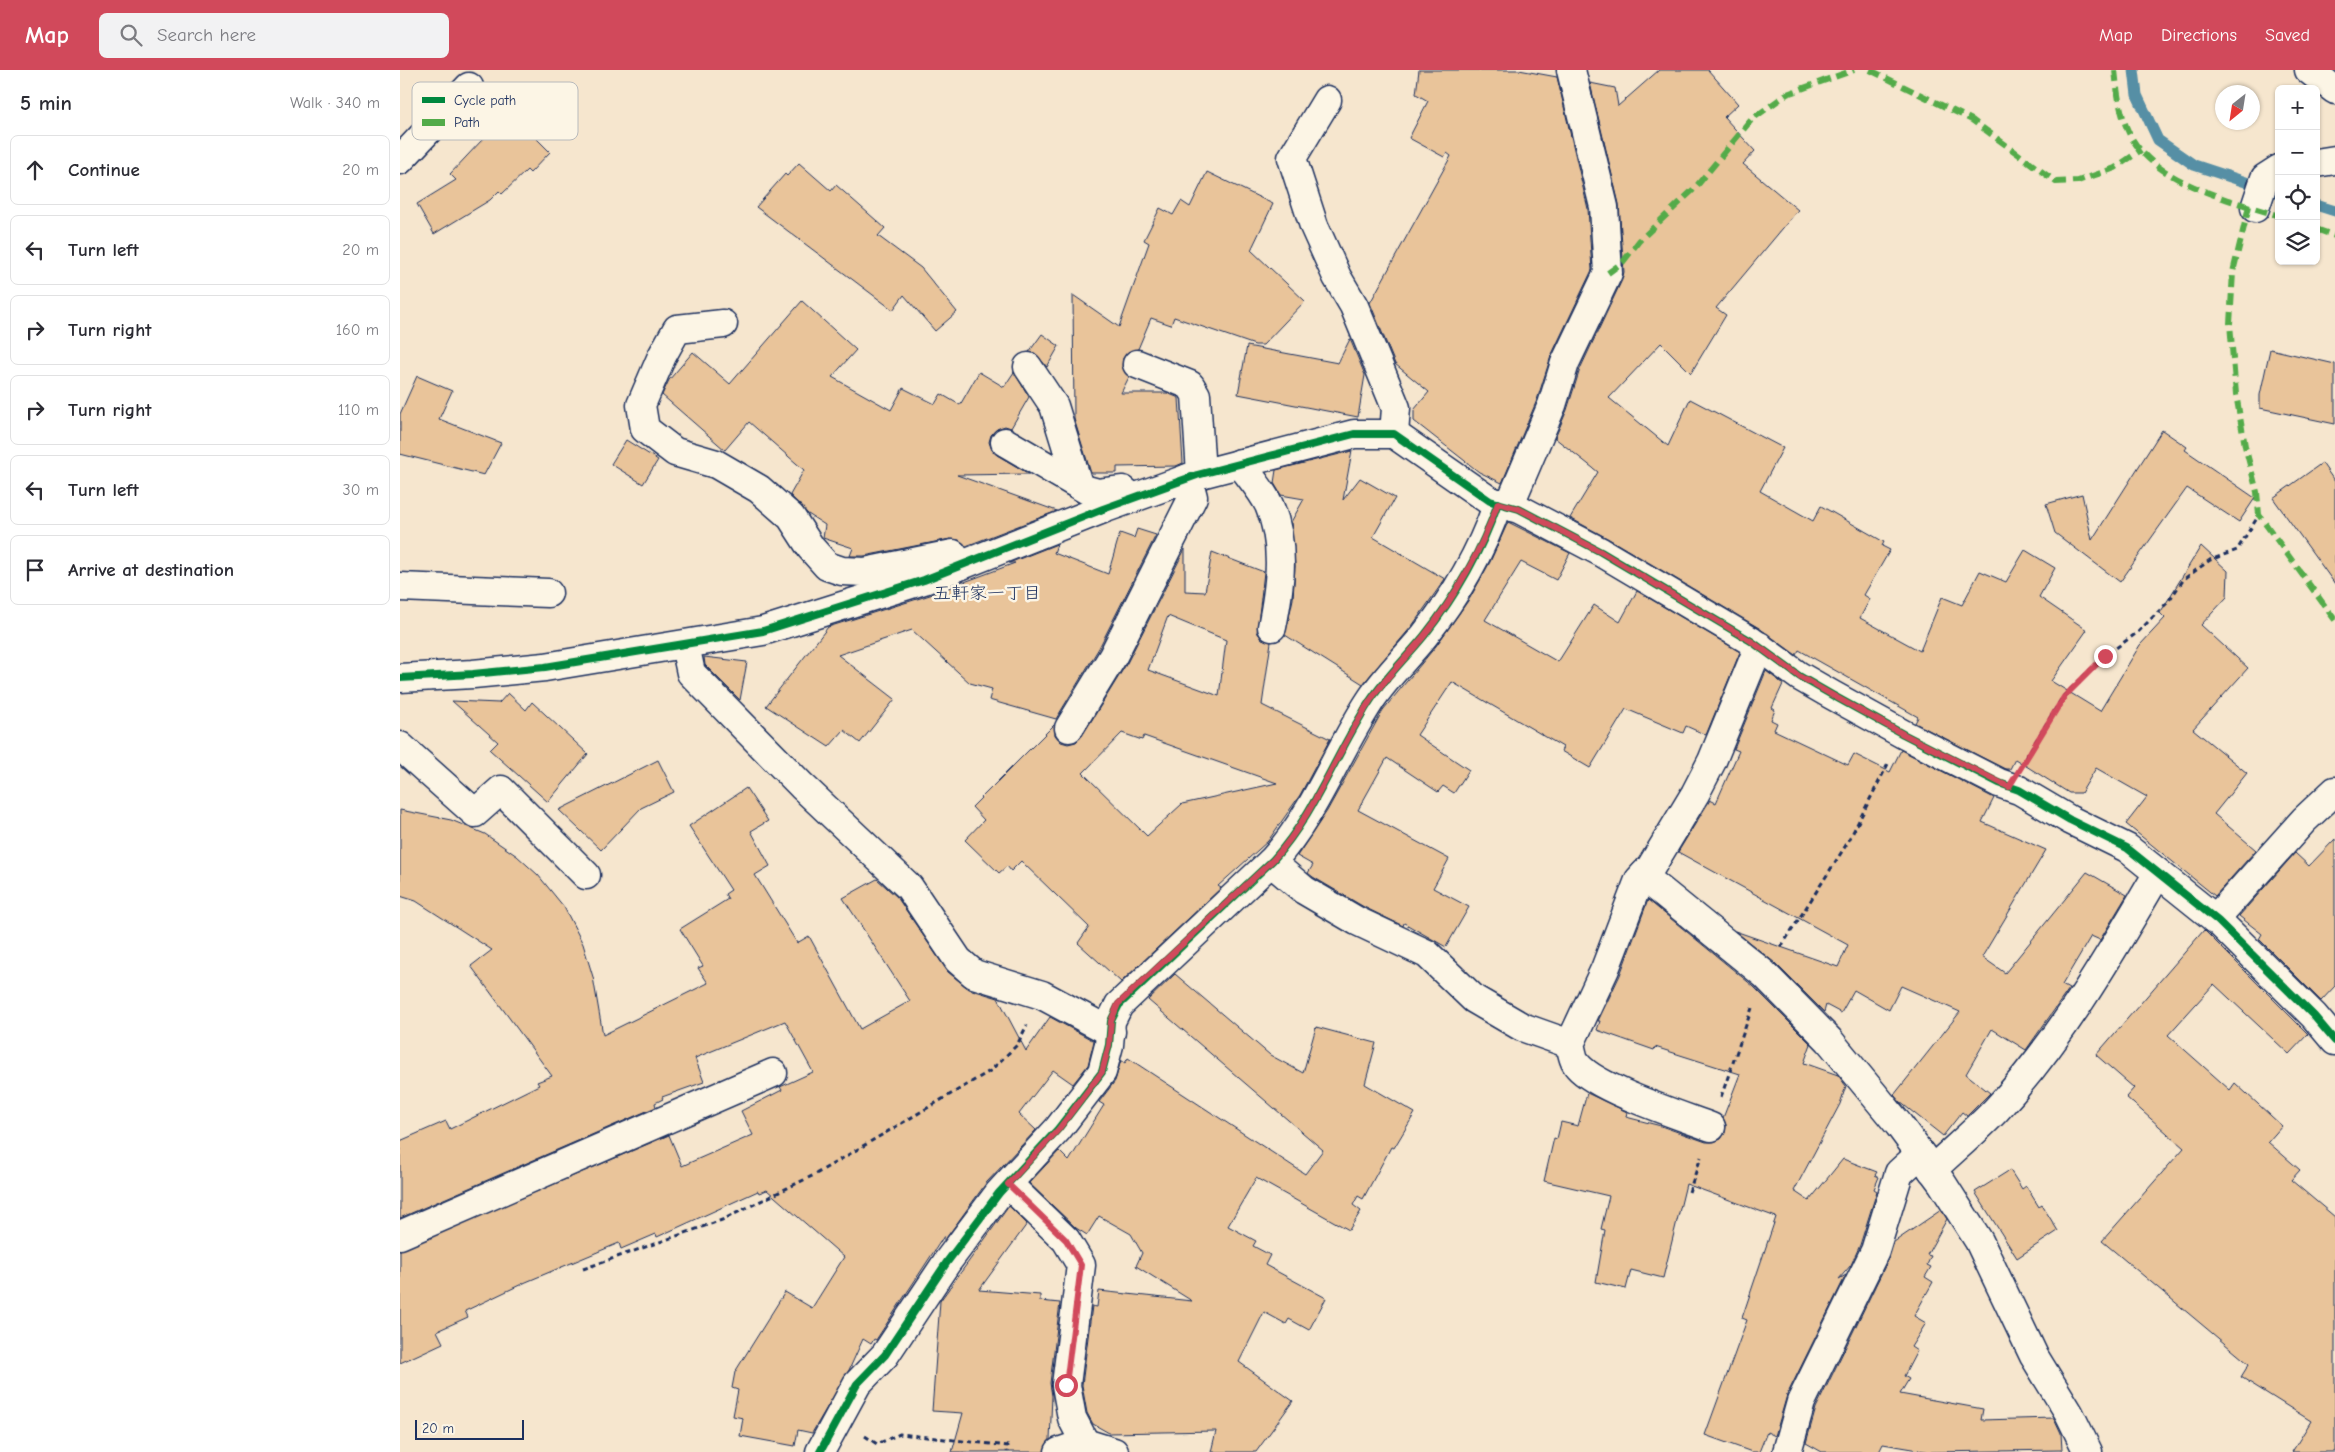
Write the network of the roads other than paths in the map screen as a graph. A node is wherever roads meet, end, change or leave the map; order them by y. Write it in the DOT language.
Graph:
graph roads {
  1 [pos="1570,70"];
  2 [pos="2309,70"];
  3 [pos="2335,90"];
  4 [pos="1328,100"];
  5 [pos="419,140"];
  6 [pos="400,160"];
  7 [pos="2335,160"];
  8 [pos="2320,162"];
  9 [pos="2275,172"];
  10 [pos="2255,208"];
  11 [pos="723,324"];
  12 [pos="1137,364"];
  13 [pos="1028,367"];
  14 [pos="1394,434"];
  15 [pos="1005,442"];
  16 [pos="1240,463"];
  17 [pos="1194,476"];
  18 [pos="1078,484"];
  19 [pos="1132,498"];
  20 [pos="1503,505"];
  21 [pos="958,566"];
  22 [pos="400,587"];
  23 [pos="548,592"];
  24 [pos="1272,627"];
  25 [pos="685,645"];
  26 [pos="1759,646"];
  27 [pos="400,678"];
  28 [pos="1069,728"];
  29 [pos="400,746"];
  30 [pos="2335,791"];
  31 [pos="1271,862"];
  32 [pos="2158,873"];
  33 [pos="586,875"];
  34 [pos="1643,876"];
  35 [pos="2215,919"];
  36 [pos="1111,1032"];
  37 [pos="2335,1041"];
  38 [pos="1570,1044"];
  39 [pos="773,1073"];
  40 [pos="1711,1127"];
  41 [pos="1926,1162"];
  42 [pos="1008,1184"];
  43 [pos="400,1235"];
  44 [pos="1085,1443"];
  45 [pos="820,1452"];
  46 [pos="1059,1452"];
  47 [pos="1114,1452"];
  48 [pos="1786,1452"];
  49 [pos="2088,1452"];
  1 -- 20 [label="street"];
  2 -- 3 [label="street"];
  4 -- 14 [label="street"];
  5 -- 6 [label="street"];
  7 -- 8 [label="street"];
  9 -- 10 [label="street"];
  11 -- 21 [label="street"];
  12 -- 17 [label="street"];
  13 -- 18 [label="street"];
  14 -- 16 [label="street"];
  14 -- 20 [label="street"];
  15 -- 18 [label="street"];
  16 -- 17 [label="street"];
  16 -- 24 [label="street"];
  17 -- 19 [label="street"];
  17 -- 28 [label="street"];
  18 -- 19 [label="street"];
  19 -- 21 [label="street"];
  20 -- 26 [label="street"];
  20 -- 31 [label="street"];
  21 -- 25 [label="street"];
  22 -- 23 [label="street"];
  25 -- 27 [label="street"];
  25 -- 36 [label="street"];
  26 -- 32 [label="street"];
  26 -- 34 [label="street"];
  29 -- 33 [label="street"];
  30 -- 35 [label="street"];
  31 -- 36 [label="street"];
  31 -- 38 [label="street"];
  32 -- 35 [label="street"];
  32 -- 41 [label="street"];
  34 -- 38 [label="street"];
  34 -- 41 [label="street"];
  35 -- 37 [label="street"];
  36 -- 42 [label="street"];
  38 -- 40 [label="street"];
  39 -- 43 [label="street"];
  41 -- 48 [label="street"];
  41 -- 49 [label="street"];
  42 -- 44 [label="street"];
  42 -- 45 [label="street"];
  44 -- 46 [label="street"];
  44 -- 47 [label="street"];
}
